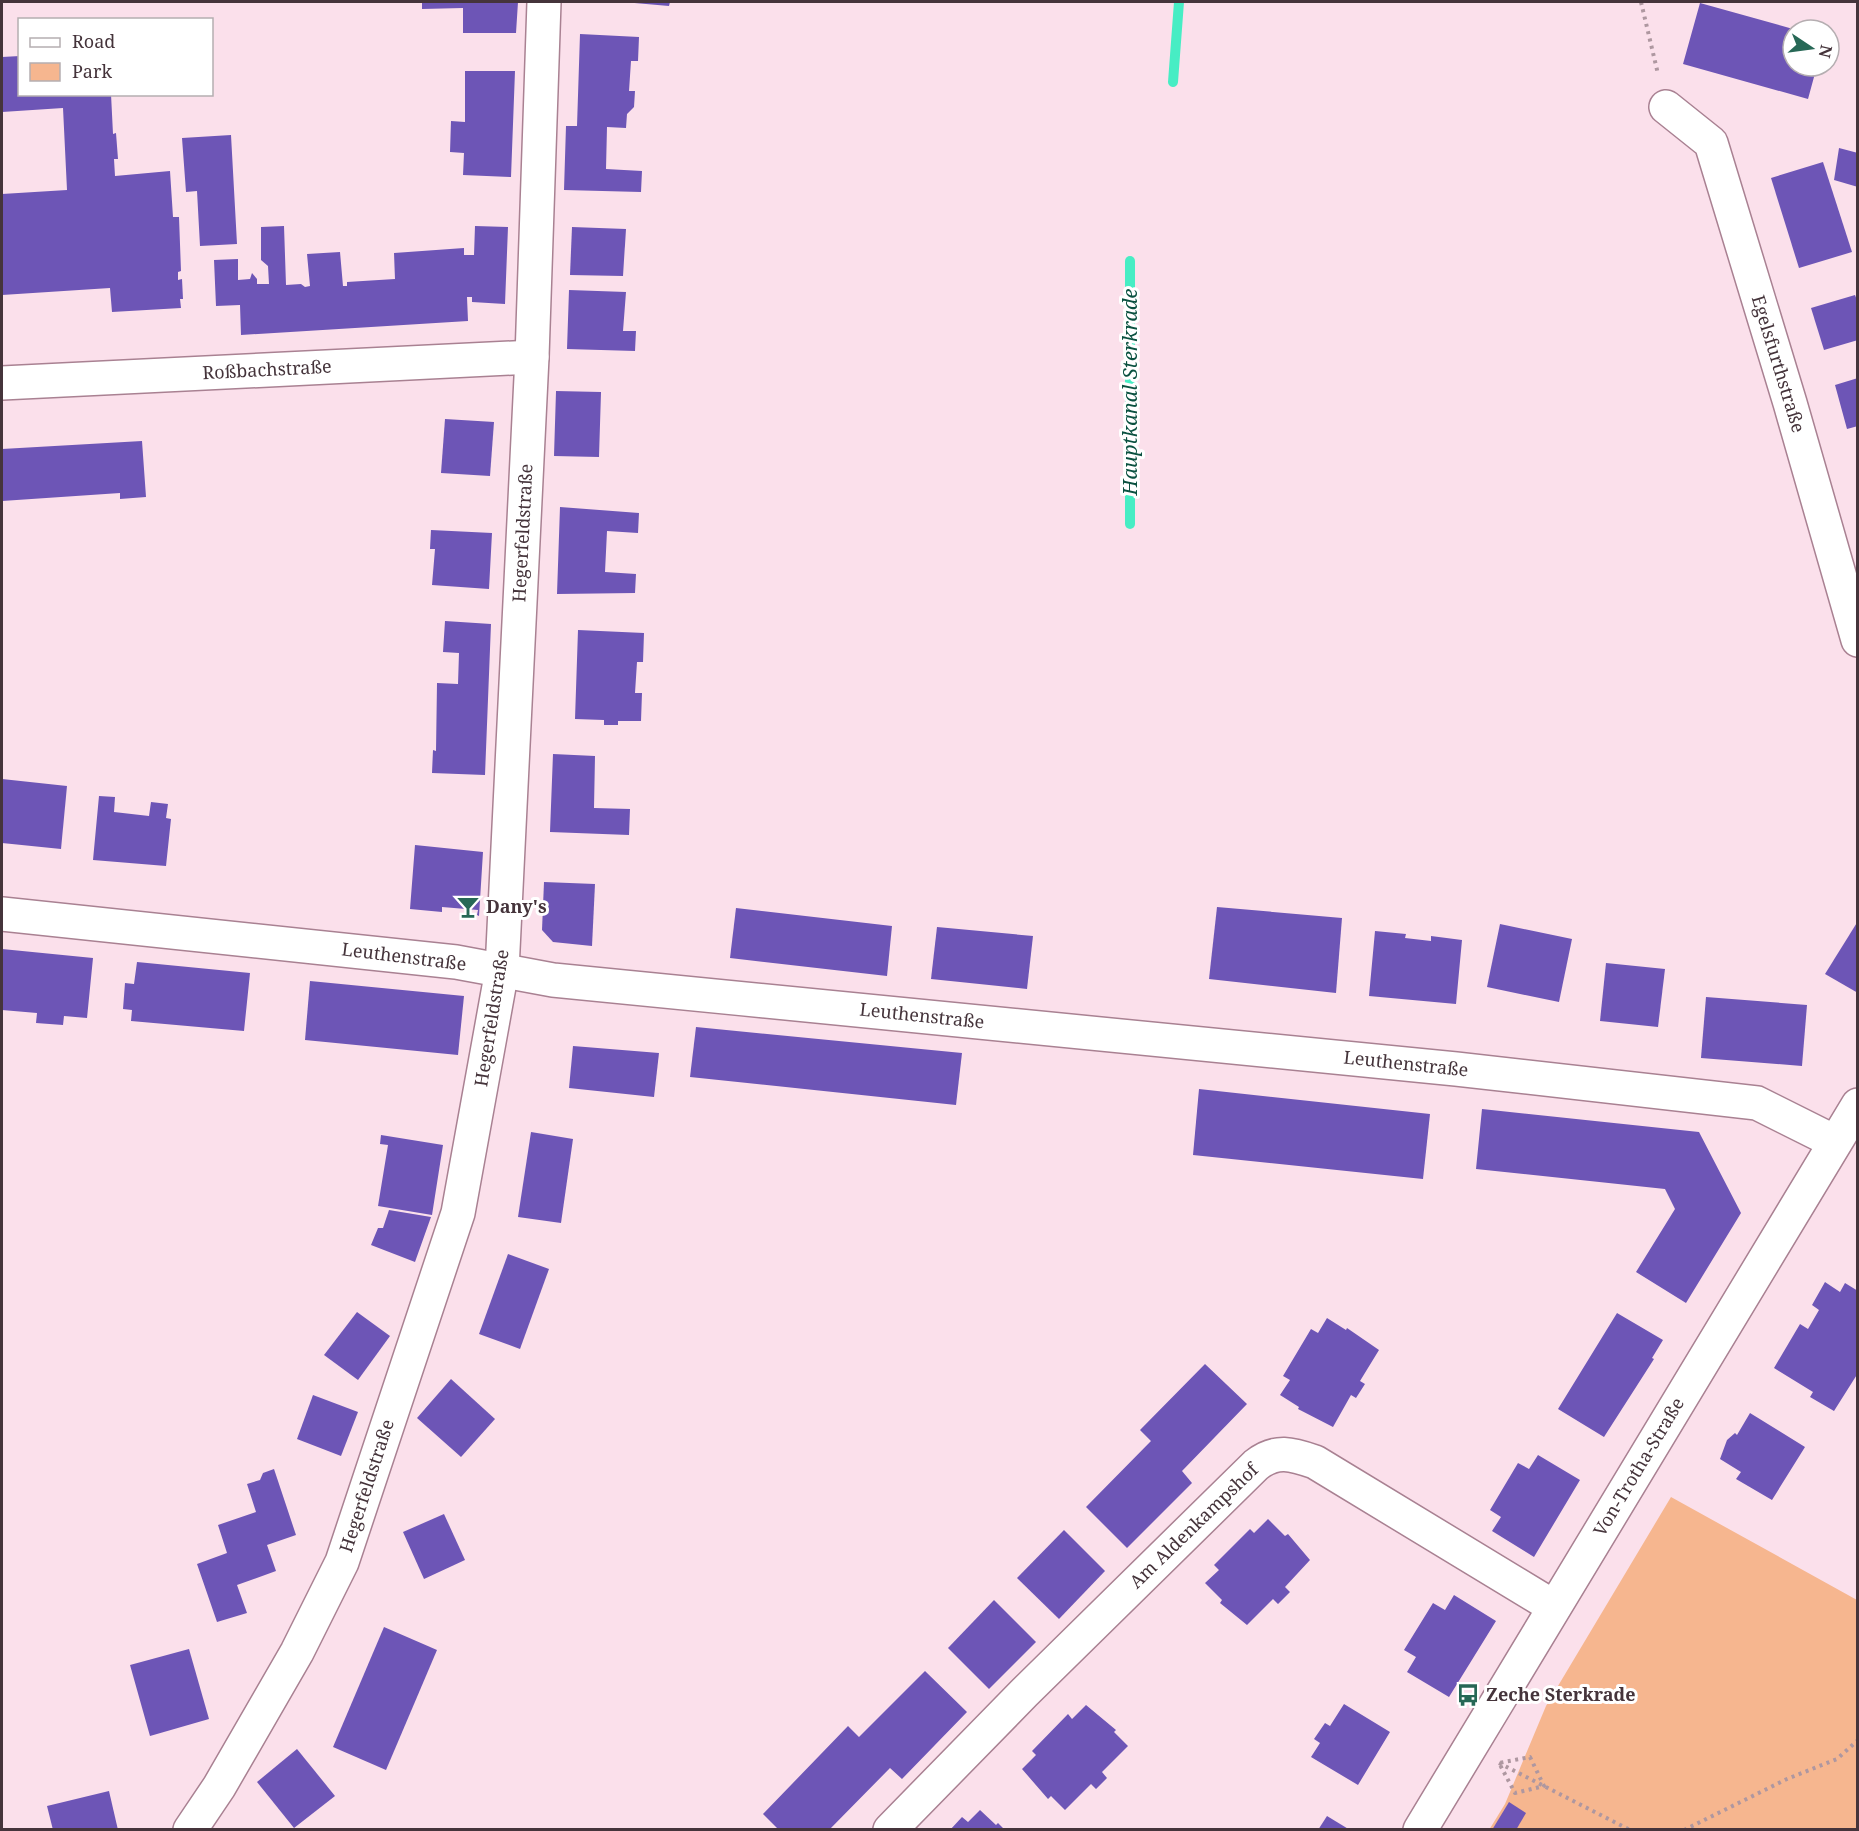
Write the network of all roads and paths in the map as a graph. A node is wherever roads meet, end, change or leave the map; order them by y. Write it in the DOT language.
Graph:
graph roads {
  1 [pos="544,2"];
  2 [pos="1641,2"];
  3 [pos="1666,107"];
  4 [pos="532,357"];
  5 [pos="2,383"];
  6 [pos="1857,640"];
  7 [pos="2,914"];
  8 [pos="502,970"];
  9 [pos="1857,1105"];
  10 [pos="1835,1142"];
  11 [pos="1554,1607"];
  12 [pos="1857,1740"];
  13 [pos="1524,1775"];
  14 [pos="1545,1786"];
  15 [pos="190,1830"];
  16 [pos="890,1830"];
  17 [pos="1420,1830"];
  18 [pos="1630,1830"];
  19 [pos="1684,1830"];
  1 -- 4 [label="street, Hegerfeldstraße"];
  2 -- 3 [label="path"];
  3 -- 6 [label="street, Egelsfurthstraße"];
  4 -- 5 [label="street, Roßbachstraße"];
  4 -- 8 [label="street, Hegerfeldstraße"];
  7 -- 8 [label="street, Leuthenstraße"];
  8 -- 10 [label="street, Leuthenstraße"];
  8 -- 15 [label="street, Hegerfeldstraße"];
  9 -- 10 [label="street, Von-Trotha-Straße"];
  10 -- 11 [label="street, Von-Trotha-Straße"];
  11 -- 16 [label="street, Am Aldenkampshof"];
  11 -- 17 [label="street, Von-Trotha-Straße"];
  12 -- 19 [label="path"];
  13 -- 14 [label="path"];
  14 -- 14 [label="path"];
  14 -- 18 [label="path"];
}
